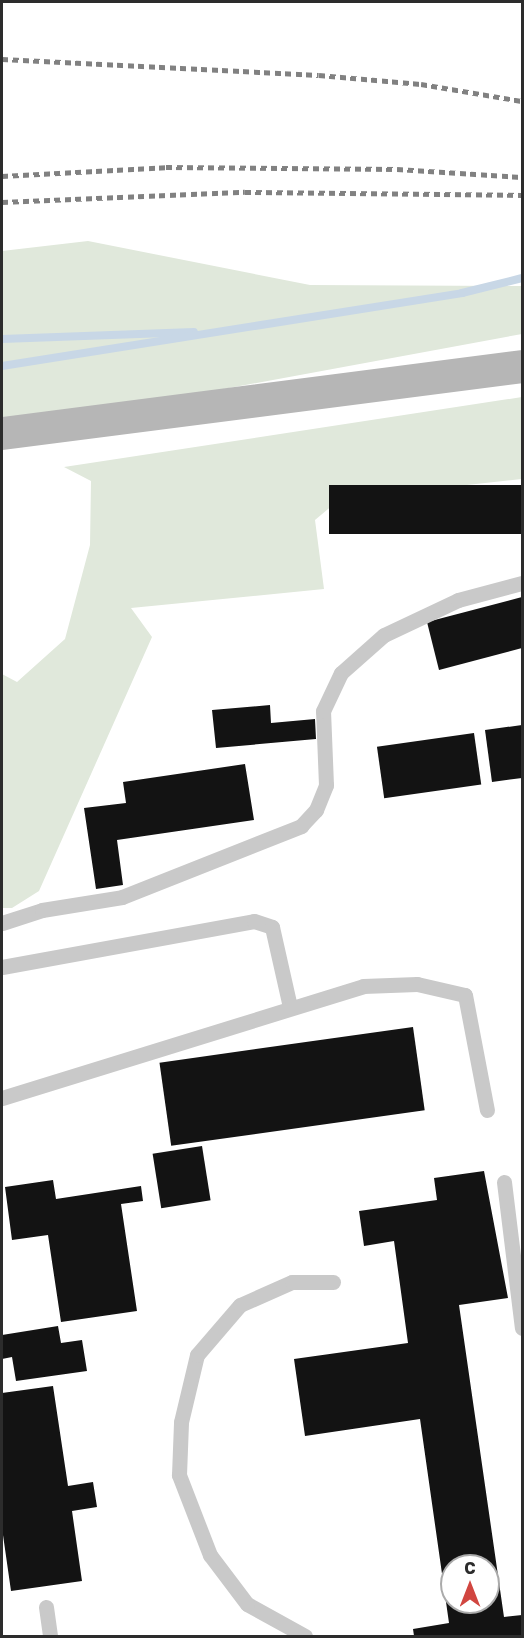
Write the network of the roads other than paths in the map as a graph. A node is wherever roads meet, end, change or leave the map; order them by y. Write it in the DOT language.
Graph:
graph roads {
  1 [pos="522,366"];
  2 [pos="2,433"];
  3 [pos="522,583"];
  4 [pos="2,923"];
  5 [pos="2,967"];
  6 [pos="290,1007"];
  7 [pos="2,1098"];
  8 [pos="487,1110"];
  9 [pos="504,1182"];
  10 [pos="333,1282"];
  11 [pos="522,1328"];
  12 [pos="45,1607"];
  13 [pos="50,1636"];
  14 [pos="305,1636"];
  1 -- 2 [label="street"];
  3 -- 4 [label="lane"];
  5 -- 6 [label="lane"];
  6 -- 7 [label="lane"];
  6 -- 8 [label="lane"];
  9 -- 11 [label="lane"];
  10 -- 14 [label="lane"];
  12 -- 13 [label="lane"];
}
